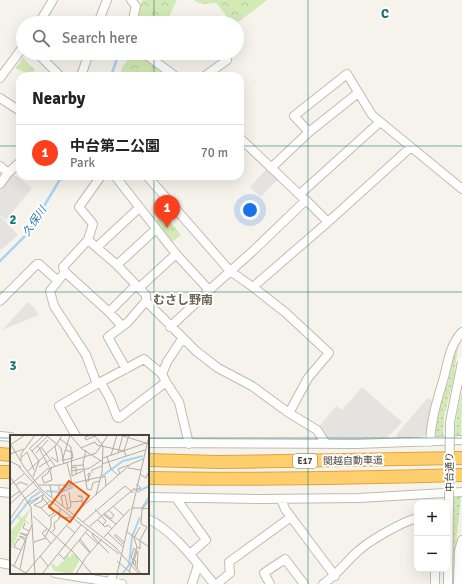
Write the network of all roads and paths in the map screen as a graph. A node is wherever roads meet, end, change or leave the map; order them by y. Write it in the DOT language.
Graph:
graph roads {
  1 [pos="54,0"];
  2 [pos="107,0"];
  3 [pos="131,0"];
  4 [pos="44,16"];
  5 [pos="101,16"];
  6 [pos="134,16"];
  7 [pos="16,56"];
  8 [pos="44,60"];
  9 [pos="87,60"];
  10 [pos="153,60"];
  11 [pos="227,60"];
  12 [pos="56,72"];
  13 [pos="82,72"];
  14 [pos="170,72"];
  15 [pos="210,72"];
  16 [pos="0,78"];
  17 [pos="358,93"];
  18 [pos="0,98"];
  19 [pos="16,108"];
  20 [pos="380,122"];
  21 [pos="309,132"];
  22 [pos="244,142"];
  23 [pos="411,147"];
  24 [pos="0,166"];
  25 [pos="16,166"];
  26 [pos="272,168"];
  27 [pos="8,173"];
  28 [pos="98,180"];
  29 [pos="118,180"];
  30 [pos="150,180"];
  31 [pos="0,184"];
  32 [pos="462,189"];
  33 [pos="303,197"];
  34 [pos="139,208"];
  35 [pos="328,222"];
  36 [pos="156,229"];
  37 [pos="88,240"];
  38 [pos="97,247"];
  39 [pos="176,254"];
  40 [pos="117,265"];
  41 [pos="230,271"];
  42 [pos="65,272"];
  43 [pos="58,281"];
  44 [pos="138,286"];
  45 [pos="253,287"];
  46 [pos="210,290"];
  47 [pos="0,301"];
  48 [pos="146,301"];
  49 [pos="110,312"];
  50 [pos="122,326"];
  51 [pos="170,326"];
  52 [pos="462,332"];
  53 [pos="182,339"];
  54 [pos="462,362"];
  55 [pos="126,369"];
  56 [pos="162,374"];
  57 [pos="166,382"];
  58 [pos="99,384"];
  59 [pos="289,413"];
  60 [pos="75,435"];
  61 [pos="0,436"];
  62 [pos="10,437"];
  63 [pos="462,440"];
  64 [pos="430,442"];
  65 [pos="149,443"];
  66 [pos="189,444"];
  67 [pos="326,444"];
  68 [pos="0,454"];
  69 [pos="10,455"];
  70 [pos="462,458"];
  71 [pos="149,460"];
  72 [pos="462,475"];
  73 [pos="149,478"];
  74 [pos="0,492"];
  75 [pos="462,492"];
  76 [pos="10,493"];
  77 [pos="428,494"];
  78 [pos="149,497"];
  79 [pos="176,498"];
  80 [pos="281,499"];
  81 [pos="428,500"];
  82 [pos="291,517"];
  83 [pos="149,519"];
  84 [pos="414,519"];
  85 [pos="462,540"];
  86 [pos="190,554"];
  87 [pos="0,564"];
  88 [pos="10,565"];
  89 [pos="198,565"];
  90 [pos="460,568"];
  91 [pos="435,572"];
  92 [pos="61,574"];
  93 [pos="113,574"];
  94 [pos="335,576"];
  95 [pos="111,582"];
  96 [pos="122,584"];
  97 [pos="192,584"];
  98 [pos="215,584"];
  99 [pos="270,584"];
  100 [pos="304,584"];
  101 [pos="323,584"];
  102 [pos="435,584"];
  103 [pos="448,584"];
  104 [pos="458,584"];
  1 -- 4 [label="street"];
  2 -- 5 [label="street"];
  3 -- 6 [label="street"];
  7 -- 16 [label="street"];
  8 -- 12 [label="street"];
  9 -- 13 [label="street"];
  10 -- 14 [label="street"];
  11 -- 15 [label="street"];
  17 -- 20 [label="street"];
  17 -- 21 [label="street"];
  17 -- 21 [label="street"];
  18 -- 19 [label="street"];
  20 -- 23 [label="street"];
  20 -- 33 [label="street"];
  21 -- 26 [label="street"];
  22 -- 26 [label="street"];
  23 -- 32 [label="street"];
  23 -- 35 [label="street"];
  24 -- 27 [label="street"];
  25 -- 27 [label="street"];
  26 -- 33 [label="street"];
  27 -- 31 [label="street"];
  28 -- 37 [label="street"];
  29 -- 34 [label="street"];
  30 -- 41 [label="street"];
  33 -- 35 [label="street"];
  33 -- 41 [label="street"];
  34 -- 36 [label="street"];
  34 -- 38 [label="street"];
  35 -- 45 [label="street"];
  36 -- 39 [label="street"];
  36 -- 40 [label="street"];
  37 -- 38 [label="street"];
  37 -- 42 [label="street"];
  38 -- 40 [label="street"];
  39 -- 44 [label="street"];
  39 -- 46 [label="street"];
  40 -- 44 [label="street"];
  41 -- 45 [label="street"];
  41 -- 46 [label="street"];
  42 -- 43 [label="street"];
  42 -- 49 [label="street"];
  43 -- 47 [label="street"];
  43 -- 58 [label="street"];
  44 -- 48 [label="street"];
  44 -- 49 [label="street"];
  45 -- 59 [label="street"];
  46 -- 51 [label="street"];
  48 -- 50 [label="street"];
  48 -- 51 [label="street"];
  49 -- 50 [label="street"];
  50 -- 55 [label="street"];
  51 -- 53 [label="street"];
  52 -- 64 [label="street"];
  53 -- 56 [label="street"];
  53 -- 59 [label="street"];
  54 -- 103 [label="street, 中台通り, bridge"];
  55 -- 56 [label="street"];
  55 -- 58 [label="street"];
  56 -- 57 [label="street"];
  57 -- 58 [label="street"];
  57 -- 66 [label="street"];
  58 -- 60 [label="street"];
  59 -- 67 [label="street"];
  61 -- 62 [label="street"];
  63 -- 64 [label="street"];
  64 -- 67 [label="street"];
  65 -- 66 [label="street"];
  66 -- 67 [label="street"];
  68 -- 69 [label="highway"];
  70 -- 71 [label="highway, 関越自動車道 / E17"];
  72 -- 73 [label="highway, 関越自動車道 / E17"];
  74 -- 76 [label="street"];
  75 -- 77 [label="street"];
  77 -- 80 [label="street"];
  77 -- 81 [label="street"];
  78 -- 79 [label="street"];
  79 -- 80 [label="street"];
  79 -- 86 [label="street"];
  80 -- 82 [label="street"];
  82 -- 94 [label="street"];
  82 -- 98 [label="street"];
  83 -- 86 [label="street"];
  84 -- 94 [label="street"];
  85 -- 90 [label="street"];
  86 -- 89 [label="street"];
  87 -- 88 [label="street"];
  89 -- 97 [label="street"];
  89 -- 98 [label="street"];
  90 -- 104 [label="street"];
  91 -- 102 [label="street"];
  92 -- 95 [label="street"];
  93 -- 95 [label="street"];
  94 -- 101 [label="street"];
  95 -- 96 [label="street"];
  99 -- 100 [label="street"];
}
